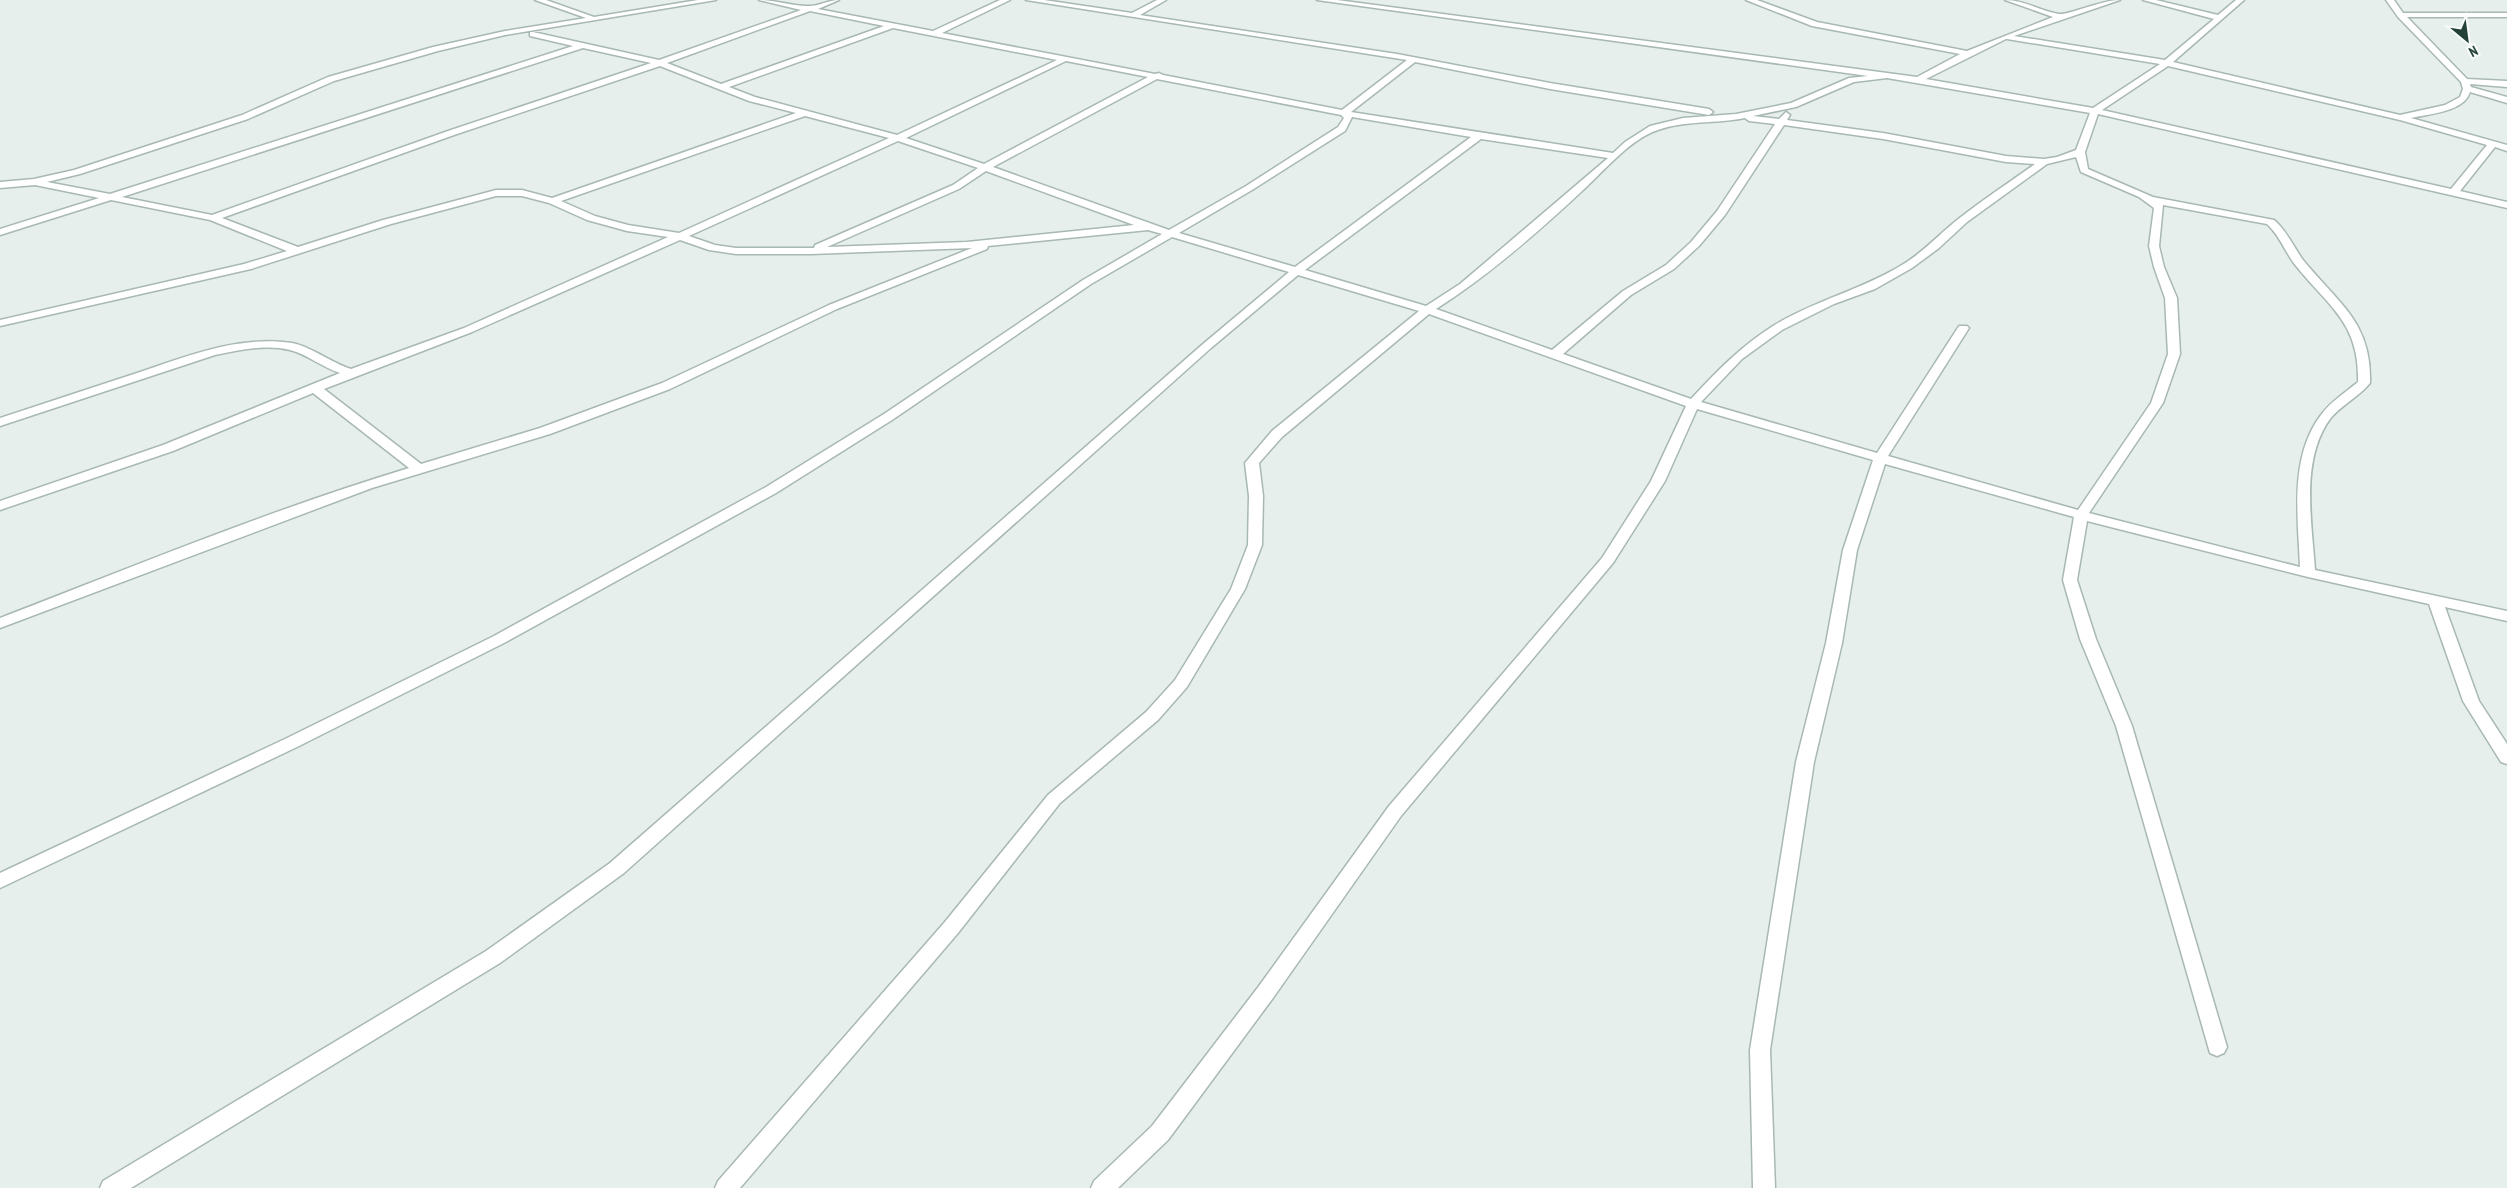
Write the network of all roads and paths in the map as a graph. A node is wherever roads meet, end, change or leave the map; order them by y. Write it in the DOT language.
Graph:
graph roads {
  1 [pos="542,0"];
  2 [pos="712,0"];
  3 [pos="763,0"];
  4 [pos="835,0"];
  5 [pos="1006,0"];
  6 [pos="1030,0"];
  7 [pos="1162,0"];
  8 [pos="1321,0"];
  9 [pos="1750,0"];
  10 [pos="2009,0"];
  11 [pos="2116,0"];
  12 [pos="2148,0"];
  13 [pos="2240,0"];
  14 [pos="2390,0"];
  15 [pos="809,9"];
  16 [pos="2401,15"];
  17 [pos="2507,15"];
  18 [pos="1132,16"];
  19 [pos="2058,16"];
  20 [pos="2220,18"];
  21 [pos="597,19"];
  22 [pos="893,25"];
  23 [pos="522,32"];
  24 [pos="935,33"];
  25 [pos="2008,37"];
  26 [pos="583,45"];
  27 [pos="1967,53"];
  28 [pos="1067,58"];
  29 [pos="1414,59"];
  30 [pos="660,63"];
  31 [pos="2167,63"];
  32 [pos="1159,75"];
  33 [pos="1886,76"];
  34 [pos="1918,80"];
  35 [pos="2507,84"];
  36 [pos="2466,85"];
  37 [pos="721,87"];
  38 [pos="2507,100"];
  39 [pos="1793,105"];
  40 [pos="2095,111"];
  41 [pos="1344,113"];
  42 [pos="802,114"];
  43 [pos="1736,117"];
  44 [pos="2402,118"];
  45 [pos="1782,122"];
  46 [pos="1479,136"];
  47 [pos="898,138"];
  48 [pos="2492,145"];
  49 [pos="2507,148"];
  50 [pos="2080,152"];
  51 [pos="1615,156"];
  52 [pos="2044,162"];
  53 [pos="985,167"];
  54 [pos="34,182"];
  55 [pos="3,186"];
  56 [pos="2454,192"];
  57 [pos="112,198"];
  58 [pos="2152,200"];
  59 [pos="552,201"];
  60 [pos="2507,204"];
  61 [pos="213,218"];
  62 [pos="1148,227"];
  63 [pos="0,232"];
  64 [pos="1171,234"];
  65 [pos="678,236"];
  66 [pos="995,242"];
  67 [pos="298,251"];
  68 [pos="811,251"];
  69 [pos="1298,270"];
  70 [pos="1427,310"];
  71 [pos="0,323"];
  72 [pos="1963,328"];
  73 [pos="1553,356"];
  74 [pos="351,373"];
  75 [pos="316,388"];
  76 [pos="1693,404"];
  77 [pos="0,422"];
  78 [pos="1880,458"];
  79 [pos="419,469"];
  80 [pos="0,506"];
  81 [pos="2081,515"];
  82 [pos="2308,573"];
  83 [pos="2435,600"];
  84 [pos="2507,616"];
  85 [pos="0,623"];
  86 [pos="2507,758"];
  87 [pos="0,881"];
  88 [pos="2216,1047"];
  89 [pos="111,1188"];
  90 [pos="726,1188"];
  91 [pos="1102,1188"];
  92 [pos="1764,1188"];
  1 -- 21 [label="street"];
  2 -- 21 [label="street"];
  3 -- 15 [label="street"];
  4 -- 15 [label="street"];
  5 -- 24 [label="street"];
  6 -- 18 [label="street"];
  7 -- 18 [label="street"];
  8 -- 33 [label="street"];
  9 -- 27 [label="street"];
  10 -- 19 [label="street"];
  11 -- 19 [label="street"];
  12 -- 20 [label="street"];
  13 -- 20 [label="street"];
  14 -- 16 [label="street"];
  15 -- 22 [label="street"];
  15 -- 30 [label="street"];
  16 -- 17 [label="street"];
  16 -- 36 [label="street"];
  18 -- 29 [label="street"];
  19 -- 25 [label="street"];
  20 -- 31 [label="street"];
  21 -- 23 [label="street"];
  22 -- 24 [label="street"];
  22 -- 37 [label="street"];
  23 -- 26 [label="street"];
  23 -- 54 [label="street"];
  24 -- 28 [label="street"];
  25 -- 27 [label="street"];
  25 -- 31 [label="street"];
  26 -- 30 [label="street"];
  26 -- 57 [label="street"];
  27 -- 34 [label="street"];
  28 -- 32 [label="street"];
  28 -- 47 [label="street"];
  29 -- 41 [label="street"];
  29 -- 43 [label="street"];
  30 -- 37 [label="street"];
  30 -- 61 [label="street"];
  31 -- 40 [label="street"];
  31 -- 44 [label="street"];
  32 -- 41 [label="street"];
  32 -- 53 [label="street"];
  33 -- 34 [label="street"];
  33 -- 39 [label="street"];
  34 -- 40 [label="street"];
  35 -- 36 [label="street"];
  36 -- 38 [label="street"];
  36 -- 44 [label="street"];
  37 -- 42 [label="street"];
  39 -- 43 [label="street"];
  39 -- 45 [label="street"];
  40 -- 50 [label="street"];
  40 -- 56 [label="street"];
  41 -- 46 [label="street"];
  41 -- 64 [label="street"];
  42 -- 47 [label="street"];
  42 -- 59 [label="street"];
  43 -- 45 [label="street"];
  43 -- 51 [label="street"];
  44 -- 48 [label="street"];
  45 -- 52 [label="street"];
  45 -- 73 [label="street"];
  46 -- 51 [label="street"];
  46 -- 69 [label="street"];
  47 -- 53 [label="street"];
  47 -- 65 [label="street"];
  48 -- 49 [label="street"];
  48 -- 56 [label="street"];
  50 -- 52 [label="street"];
  50 -- 58 [label="street"];
  51 -- 70 [label="street"];
  52 -- 76 [label="street"];
  53 -- 62 [label="street"];
  53 -- 68 [label="street"];
  54 -- 55 [label="street"];
  54 -- 57 [label="street"];
  56 -- 60 [label="street"];
  57 -- 61 [label="street"];
  57 -- 63 [label="street"];
  58 -- 81 [label="street"];
  58 -- 82 [label="street"];
  59 -- 65 [label="street"];
  59 -- 67 [label="street"];
  61 -- 67 [label="street"];
  62 -- 64 [label="street"];
  62 -- 66 [label="street"];
  64 -- 69 [label="street"];
  64 -- 87 [label="street"];
  65 -- 68 [label="street"];
  65 -- 74 [label="street"];
  66 -- 68 [label="street"];
  66 -- 79 [label="street"];
  67 -- 71 [label="street"];
  69 -- 70 [label="street"];
  69 -- 89 [label="street"];
  70 -- 73 [label="street"];
  70 -- 90 [label="street"];
  72 -- 78 [label="street"];
  73 -- 76 [label="street"];
  74 -- 75 [label="street"];
  74 -- 77 [label="street"];
  75 -- 79 [label="street"];
  75 -- 80 [label="street"];
  76 -- 78 [label="street"];
  76 -- 91 [label="street"];
  78 -- 81 [label="street"];
  78 -- 92 [label="street"];
  79 -- 85 [label="street"];
  81 -- 82 [label="street"];
  81 -- 88 [label="street"];
  82 -- 83 [label="street"];
  83 -- 84 [label="street"];
  83 -- 86 [label="street"];
}
